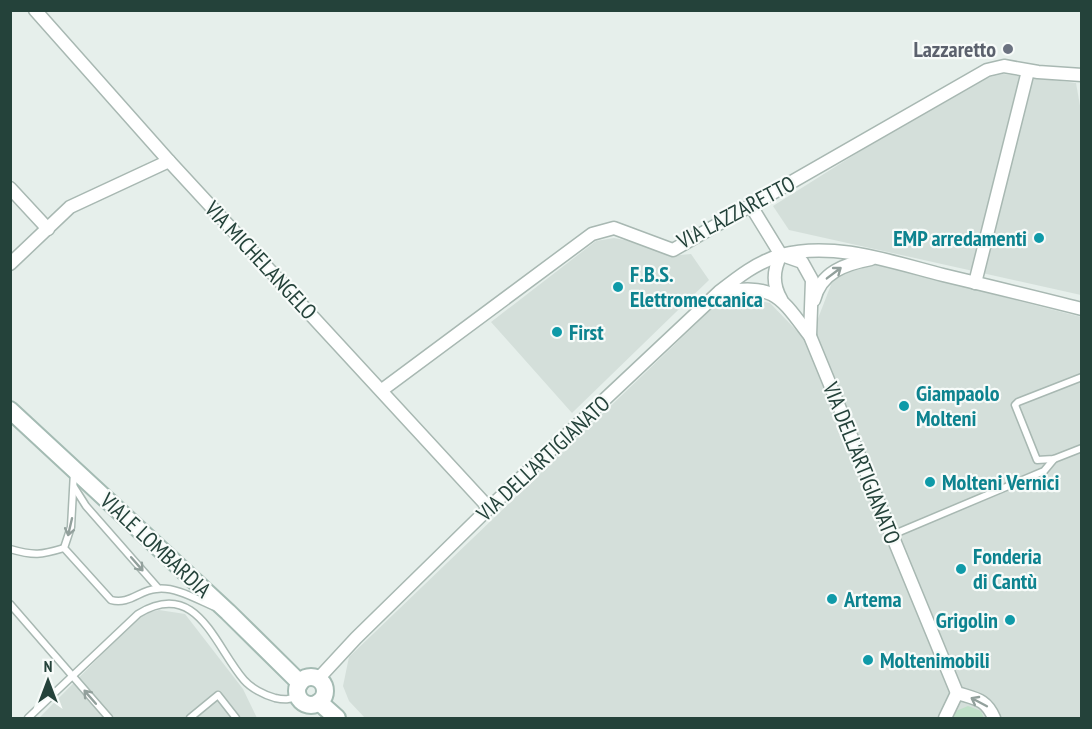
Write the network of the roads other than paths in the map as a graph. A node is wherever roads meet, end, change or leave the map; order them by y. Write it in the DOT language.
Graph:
graph roads {
  1 [pos="35,10"];
  2 [pos="1028,71"];
  3 [pos="1082,75"];
  4 [pos="169,161"];
  5 [pos="10,188"];
  6 [pos="751,207"];
  7 [pos="48,229"];
  8 [pos="781,255"];
  9 [pos="876,258"];
  10 [pos="10,264"];
  11 [pos="975,283"];
  12 [pos="719,292"];
  13 [pos="782,301"];
  14 [pos="1082,309"];
  15 [pos="811,310"];
  16 [pos="810,336"];
  17 [pos="1082,377"];
  18 [pos="381,390"];
  19 [pos="10,410"];
  20 [pos="1082,448"];
  21 [pos="1054,459"];
  22 [pos="74,469"];
  23 [pos="74,486"];
  24 [pos="489,508"];
  25 [pos="892,535"];
  26 [pos="64,548"];
  27 [pos="10,549"];
  28 [pos="158,588"];
  29 [pos="10,604"];
  30 [pos="228,612"];
  31 [pos="72,675"];
  32 [pos="318,679"];
  33 [pos="299,689"];
  34 [pos="957,693"];
  35 [pos="320,702"];
  36 [pos="197,712"];
  37 [pos="28,718"];
  38 [pos="109,718"];
  39 [pos="190,718"];
  40 [pos="203,718"];
  41 [pos="236,718"];
  42 [pos="337,718"];
  43 [pos="945,718"];
  44 [pos="994,718"];
  1 -- 4 [label="street, VIA MICHELANGELO"];
  2 -- 3 [label="street, VIA LAZZARETTO"];
  2 -- 6 [label="street, VIA LAZZARETTO"];
  2 -- 11 [label="street"];
  4 -- 7 [label="street"];
  4 -- 18 [label="street, VIA MICHELANGELO"];
  5 -- 7 [label="street"];
  6 -- 8 [label="street"];
  6 -- 18 [label="street, VIA LAZZARETTO"];
  7 -- 10 [label="street"];
  8 -- 9 [label="street, VIA DELL'ARTIGIANATO"];
  8 -- 12 [label="street, VIA DELL'ARTIGIANATO"];
  8 -- 13 [label="street"];
  8 -- 15 [label="street, VIA DELL'ARTIGIANATO"];
  9 -- 11 [label="street, VIA DELL'ARTIGIANATO"];
  15 -- 9 [label="street, VIA DELL'ARTIGIANATO, one-way"];
  11 -- 14 [label="street, VIA DELL'ARTIGIANATO"];
  12 -- 13 [label="street, VIA DELL'ARTIGIANATO"];
  12 -- 24 [label="street, VIA DELL'ARTIGIANATO"];
  13 -- 16 [label="street, VIA DELL'ARTIGIANATO"];
  15 -- 16 [label="street, VIA DELL'ARTIGIANATO"];
  16 -- 25 [label="street, VIA DELL'ARTIGIANATO"];
  17 -- 21 [label="lane"];
  18 -- 24 [label="street, VIA MICHELANGELO"];
  19 -- 22 [label="main road, VIALE LOMBARDIA"];
  20 -- 21 [label="lane"];
  21 -- 25 [label="lane"];
  22 -- 23 [label="lane"];
  22 -- 30 [label="main road, VIALE LOMBARDIA"];
  23 -- 26 [label="lane, one-way"];
  23 -- 28 [label="lane, one-way"];
  24 -- 32 [label="street, VIA DELL'ARTIGIANATO"];
  25 -- 34 [label="street, VIA DELL'ARTIGIANATO"];
  26 -- 27 [label="lane"];
  26 -- 28 [label="lane"];
  28 -- 30 [label="lane"];
  29 -- 31 [label="lane"];
  30 -- 33 [label="main road, VIALE LOMBARDIA"];
  31 -- 33 [label="lane"];
  31 -- 37 [label="lane"];
  38 -- 31 [label="lane, one-way"];
  32 -- 33 [label="main road"];
  32 -- 35 [label="main road"];
  33 -- 35 [label="main road"];
  34 -- 43 [label="street"];
  44 -- 34 [label="street, one-way"];
  35 -- 42 [label="main road"];
  36 -- 39 [label="lane"];
  36 -- 40 [label="lane"];
  36 -- 41 [label="lane"];
}
